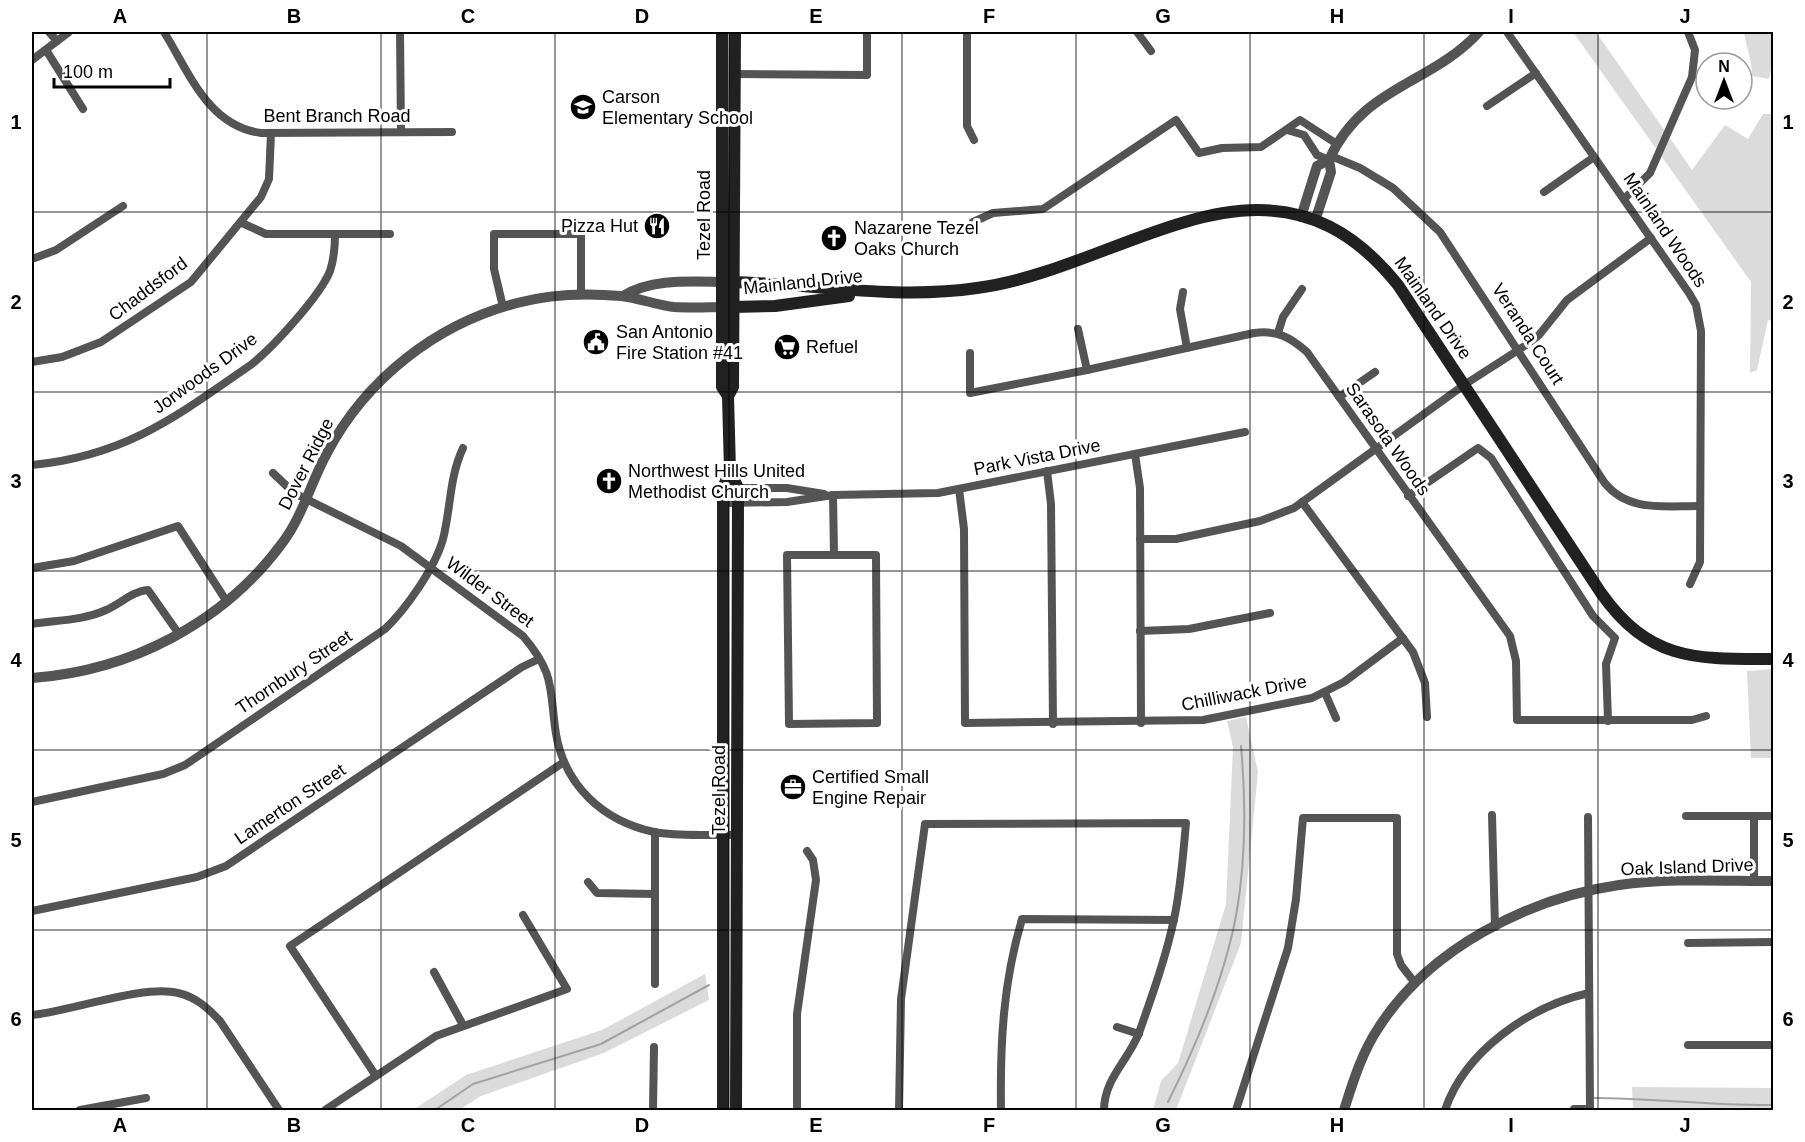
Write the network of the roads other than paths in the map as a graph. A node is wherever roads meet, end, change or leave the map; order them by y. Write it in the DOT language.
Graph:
graph roads {
  1 [pos="50,32"];
  2 [pos="69,32"];
  3 [pos="164,32"];
  4 [pos="400,32"];
  5 [pos="722,32"];
  6 [pos="735,32"];
  7 [pos="867,32"];
  8 [pos="967,32"];
  9 [pos="1137,32"];
  10 [pos="1479,32"];
  11 [pos="1507,32"];
  12 [pos="1688,32"];
  13 [pos="57,41"];
  14 [pos="46,50"];
  15 [pos="1151,51"];
  16 [pos="32,60"];
  17 [pos="1536,73"];
  18 [pos="735,74"];
  19 [pos="1487,106"];
  20 [pos="83,109"];
  21 [pos="1287,130"];
  22 [pos="401,132"];
  23 [pos="452,132"];
  24 [pos="271,133"];
  25 [pos="974,140"];
  26 [pos="1336,144"];
  27 [pos="1594,157"];
  28 [pos="1330,158"];
  29 [pos="1544,192"];
  30 [pos="1624,199"];
  31 [pos="123,206"];
  32 [pos="1300,217"];
  33 [pos="1315,221"];
  34 [pos="973,222"];
  35 [pos="242,223"];
  36 [pos="335,234"];
  37 [pos="390,234"];
  38 [pos="1651,238"];
  39 [pos="32,259"];
  40 [pos="727,282"];
  41 [pos="1302,289"];
  42 [pos="1183,292"];
  43 [pos="877,293"];
  44 [pos="581,294"];
  45 [pos="622,296"];
  46 [pos="503,307"];
  47 [pos="727,307"];
  48 [pos="1078,329"];
  49 [pos="1278,333"];
  50 [pos="1187,348"];
  51 [pos="1519,350"];
  52 [pos="970,353"];
  53 [pos="32,362"];
  54 [pos="1087,370"];
  55 [pos="1375,372"];
  56 [pos="1464,385"];
  57 [pos="1339,397"];
  58 [pos="1245,432"];
  59 [pos="463,448"];
  60 [pos="1377,448"];
  61 [pos="1135,454"];
  62 [pos="32,465"];
  63 [pos="730,471"];
  64 [pos="1047,471"];
  65 [pos="273,473"];
  66 [pos="723,488"];
  67 [pos="738,488"];
  68 [pos="959,489"];
  69 [pos="833,495"];
  70 [pos="1408,496"];
  71 [pos="306,499"];
  72 [pos="1302,502"];
  73 [pos="723,503"];
  74 [pos="738,503"];
  75 [pos="1698,506"];
  76 [pos="1140,539"];
  77 [pos="834,555"];
  78 [pos="430,567"];
  79 [pos="32,568"];
  80 [pos="1690,584"];
  81 [pos="227,602"];
  82 [pos="1270,613"];
  83 [pos="32,624"];
  84 [pos="1140,631"];
  85 [pos="179,634"];
  86 [pos="1403,638"];
  87 [pos="539,659"];
  88 [pos="1773,659"];
  89 [pos="32,678"];
  90 [pos="1325,693"];
  91 [pos="1706,716"];
  92 [pos="1427,717"];
  93 [pos="1336,718"];
  94 [pos="1608,721"];
  95 [pos="1141,723"];
  96 [pos="1053,724"];
  97 [pos="564,762"];
  98 [pos="32,802"];
  99 [pos="1492,815"];
  100 [pos="1686,816"];
  101 [pos="1754,816"];
  102 [pos="1773,816"];
  103 [pos="1588,817"];
  104 [pos="655,832"];
  105 [pos="724,835"];
  106 [pos="737,835"];
  107 [pos="807,851"];
  108 [pos="1754,881"];
  109 [pos="1773,881"];
  110 [pos="588,882"];
  111 [pos="1588,891"];
  112 [pos="655,894"];
  113 [pos="32,911"];
  114 [pos="523,915"];
  115 [pos="1174,920"];
  116 [pos="1495,927"];
  117 [pos="1773,942"];
  118 [pos="1688,943"];
  119 [pos="434,972"];
  120 [pos="1415,982"];
  121 [pos="655,984"];
  122 [pos="1590,993"];
  123 [pos="32,1015"];
  124 [pos="463,1025"];
  125 [pos="1117,1027"];
  126 [pos="1139,1034"];
  127 [pos="1688,1045"];
  128 [pos="1773,1045"];
  129 [pos="654,1047"];
  130 [pos="376,1076"];
  131 [pos="146,1098"];
  132 [pos="1574,1109"];
  133 [pos="80,1110"];
  134 [pos="279,1110"];
  135 [pos="325,1110"];
  136 [pos="653,1110"];
  137 [pos="723,1110"];
  138 [pos="736,1110"];
  139 [pos="797,1110"];
  140 [pos="898,1110"];
  141 [pos="1001,1110"];
  142 [pos="1104,1110"];
  143 [pos="1236,1110"];
  144 [pos="1344,1110"];
  145 [pos="1445,1110"];
  146 [pos="1590,1110"];
  1 -- 13 [label="street"];
  2 -- 13 [label="street"];
  3 -- 24 [label="street, Bent Branch Road"];
  4 -- 22 [label="street"];
  5 -- 40 [label="main road, Tezel Road"];
  6 -- 18 [label="main road, Tezel Road"];
  7 -- 18 [label="street"];
  8 -- 25 [label="street"];
  9 -- 15 [label="street"];
  10 -- 26 [label="street"];
  11 -- 17 [label="street, Mainland Woods"];
  12 -- 30 [label="street"];
  13 -- 14 [label="street"];
  14 -- 16 [label="street"];
  14 -- 20 [label="street"];
  17 -- 19 [label="street"];
  17 -- 27 [label="street, Mainland Woods"];
  18 -- 40 [label="main road, Tezel Road"];
  21 -- 26 [label="street"];
  21 -- 28 [label="street, Veranda Court"];
  21 -- 34 [label="street"];
  22 -- 23 [label="street, Bent Branch Road"];
  22 -- 24 [label="street, Bent Branch Road"];
  24 -- 35 [label="street, Chaddsford"];
  26 -- 28 [label="street"];
  27 -- 29 [label="street"];
  27 -- 30 [label="street, Mainland Woods"];
  28 -- 32 [label="street"];
  28 -- 33 [label="street"];
  28 -- 51 [label="street, Veranda Court"];
  30 -- 38 [label="street, Mainland Woods"];
  31 -- 39 [label="street"];
  32 -- 33 [label="main road, Mainland Drive"];
  32 -- 43 [label="main road, Mainland Drive"];
  33 -- 56 [label="main road, Mainland Drive"];
  35 -- 36 [label="street"];
  35 -- 53 [label="street, Chaddsford"];
  36 -- 37 [label="street"];
  36 -- 62 [label="street, Jorwoods Drive"];
  38 -- 51 [label="street"];
  38 -- 75 [label="street, Mainland Woods"];
  40 -- 43 [label="main road, Mainland Drive"];
  40 -- 45 [label="street, Dover Ridge"];
  40 -- 47 [label="main road, Tezel Road"];
  41 -- 49 [label="street"];
  42 -- 50 [label="street"];
  43 -- 47 [label="main road, Mainland Drive"];
  44 -- 45 [label="street, Dover Ridge"];
  44 -- 46 [label="street, Dover Ridge"];
  44 -- 46 [label="street"];
  45 -- 47 [label="street, Dover Ridge"];
  46 -- 71 [label="street, Dover Ridge"];
  47 -- 63 [label="main road, Tezel Road"];
  48 -- 54 [label="street"];
  49 -- 50 [label="street"];
  49 -- 57 [label="street, Sarasota Woods"];
  50 -- 54 [label="street"];
  51 -- 56 [label="street"];
  51 -- 75 [label="street, Veranda Court"];
  52 -- 54 [label="street"];
  55 -- 57 [label="street"];
  56 -- 60 [label="street"];
  56 -- 88 [label="main road, Mainland Drive"];
  57 -- 60 [label="street, Sarasota Woods"];
  58 -- 61 [label="street, Park Vista Drive"];
  59 -- 78 [label="street, Thornbury Street"];
  60 -- 70 [label="street, Sarasota Woods"];
  60 -- 72 [label="street"];
  61 -- 64 [label="street, Park Vista Drive"];
  61 -- 76 [label="street"];
  63 -- 66 [label="main road, Tezel Road"];
  63 -- 67 [label="main road, Tezel Road"];
  64 -- 68 [label="street, Park Vista Drive"];
  64 -- 96 [label="street"];
  65 -- 71 [label="street, Wilder Street"];
  66 -- 67 [label="street, Park Vista Drive"];
  66 -- 73 [label="main road, Tezel Road"];
  67 -- 69 [label="street, Park Vista Drive"];
  67 -- 74 [label="main road, Tezel Road"];
  68 -- 69 [label="street, Park Vista Drive"];
  68 -- 96 [label="street, Chilliwack Drive"];
  69 -- 74 [label="street, Park Vista Drive"];
  69 -- 77 [label="street"];
  70 -- 94 [label="street, Sarasota Woods"];
  70 -- 94 [label="street"];
  71 -- 78 [label="street, Wilder Street"];
  71 -- 81 [label="street, Dover Ridge"];
  72 -- 76 [label="street"];
  72 -- 86 [label="street"];
  73 -- 74 [label="street, Park Vista Drive"];
  73 -- 105 [label="main road, Tezel Road"];
  74 -- 106 [label="main road, Tezel Road"];
  75 -- 80 [label="street, Mainland Woods"];
  76 -- 84 [label="street"];
  77 -- 77 [label="street"];
  78 -- 87 [label="street, Wilder Street"];
  78 -- 98 [label="street, Thornbury Street"];
  79 -- 81 [label="street"];
  81 -- 85 [label="street, Dover Ridge"];
  82 -- 84 [label="street"];
  83 -- 85 [label="street"];
  84 -- 95 [label="street"];
  85 -- 89 [label="street, Dover Ridge"];
  86 -- 90 [label="street, Chilliwack Drive"];
  86 -- 92 [label="street"];
  87 -- 97 [label="street, Wilder Street"];
  87 -- 113 [label="street, Lamerton Street"];
  90 -- 93 [label="street"];
  90 -- 95 [label="street, Chilliwack Drive"];
  91 -- 94 [label="street, Sarasota Woods"];
  95 -- 96 [label="street, Chilliwack Drive"];
  97 -- 104 [label="street, Wilder Street"];
  97 -- 130 [label="street"];
  99 -- 116 [label="street"];
  100 -- 101 [label="street"];
  101 -- 102 [label="street"];
  101 -- 108 [label="street"];
  103 -- 111 [label="street"];
  104 -- 105 [label="street, Wilder Street"];
  104 -- 112 [label="street"];
  105 -- 106 [label="street, Wilder Street"];
  105 -- 137 [label="main road, Tezel Road"];
  106 -- 138 [label="main road, Tezel Road"];
  107 -- 139 [label="street"];
  108 -- 109 [label="street, Oak Island Drive"];
  108 -- 111 [label="street, Oak Island Drive"];
  110 -- 112 [label="street"];
  111 -- 116 [label="street, Oak Island Drive"];
  111 -- 122 [label="street"];
  112 -- 121 [label="street"];
  114 -- 124 [label="street"];
  115 -- 126 [label="street"];
  115 -- 140 [label="street"];
  115 -- 141 [label="street"];
  116 -- 120 [label="street, Oak Island Drive"];
  117 -- 118 [label="street"];
  119 -- 124 [label="street"];
  120 -- 143 [label="street"];
  120 -- 144 [label="street, Oak Island Drive"];
  122 -- 145 [label="street"];
  122 -- 146 [label="street"];
  123 -- 134 [label="street"];
  124 -- 130 [label="street"];
  125 -- 126 [label="street"];
  126 -- 142 [label="street"];
  127 -- 128 [label="street"];
  129 -- 136 [label="street"];
  130 -- 135 [label="street"];
  131 -- 133 [label="street"];
  132 -- 146 [label="street"];
}
